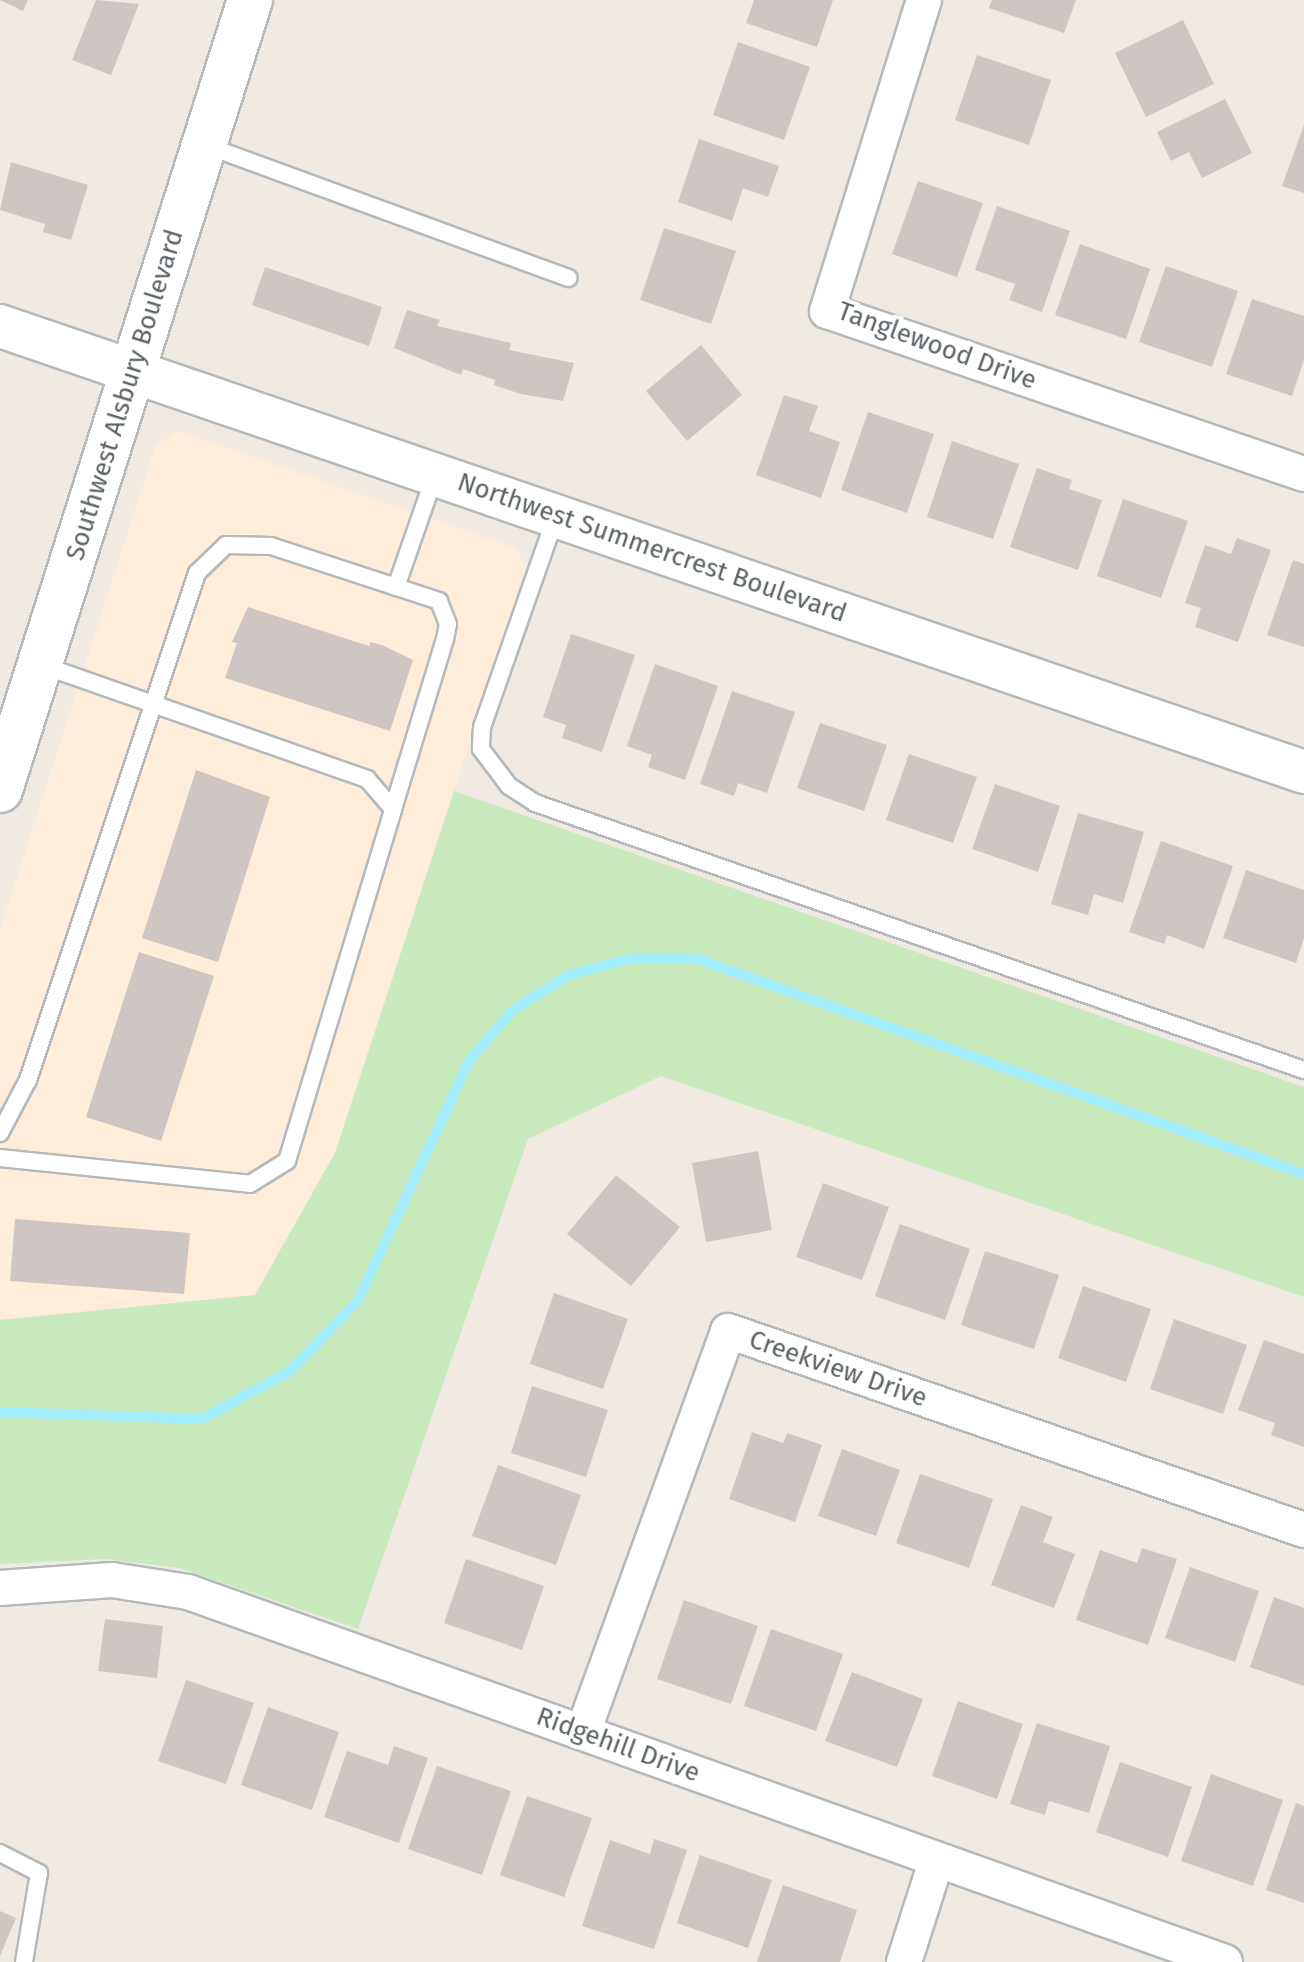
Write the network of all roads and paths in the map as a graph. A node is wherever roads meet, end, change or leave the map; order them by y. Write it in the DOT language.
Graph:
graph roads {
  1 [pos="250,0"];
  2 [pos="924,0"];
  3 [pos="204,144"];
  4 [pos="568,278"];
  5 [pos="0,326"];
  6 [pos="132,371"];
  7 [pos="436,473"];
  8 [pos="1304,474"];
  9 [pos="557,515"];
  10 [pos="396,587"];
  11 [pos="39,664"];
  12 [pos="154,703"];
  13 [pos="4,766"];
  14 [pos="1304,772"];
  15 [pos="393,809"];
  16 [pos="1304,1070"];
  17 [pos="0,1133"];
  18 [pos="0,1158"];
  19 [pos="1304,1530"];
  20 [pos="0,1588"];
  21 [pos="583,1732"];
  22 [pos="0,1853"];
  23 [pos="936,1862"];
  24 [pos="24,1962"];
  25 [pos="904,1962"];
  26 [pos="1225,1962"];
  1 -- 3 [label="main road, Southwest Alsbury Boulevard"];
  2 -- 8 [label="street, Tanglewood Drive"];
  3 -- 4 [label="lane"];
  3 -- 6 [label="main road, Southwest Alsbury Boulevard"];
  5 -- 6 [label="street, Northwest Summercrest Boulevard"];
  6 -- 7 [label="street, Northwest Summercrest Boulevard"];
  6 -- 11 [label="main road, Southwest Alsbury Boulevard"];
  7 -- 9 [label="street, Northwest Summercrest Boulevard"];
  7 -- 10 [label="lane"];
  9 -- 14 [label="street, Northwest Summercrest Boulevard"];
  9 -- 16 [label="lane"];
  10 -- 12 [label="lane"];
  10 -- 15 [label="lane"];
  11 -- 12 [label="lane"];
  11 -- 13 [label="main road, Southwest Alsbury Boulevard"];
  12 -- 15 [label="lane"];
  12 -- 17 [label="lane"];
  15 -- 18 [label="lane"];
  19 -- 21 [label="street, Creekview Drive"];
  20 -- 21 [label="street, Ridgehill Drive"];
  21 -- 23 [label="street, Ridgehill Drive"];
  22 -- 24 [label="lane"];
  23 -- 25 [label="street"];
  23 -- 26 [label="street, Ridgehill Drive"];
}
